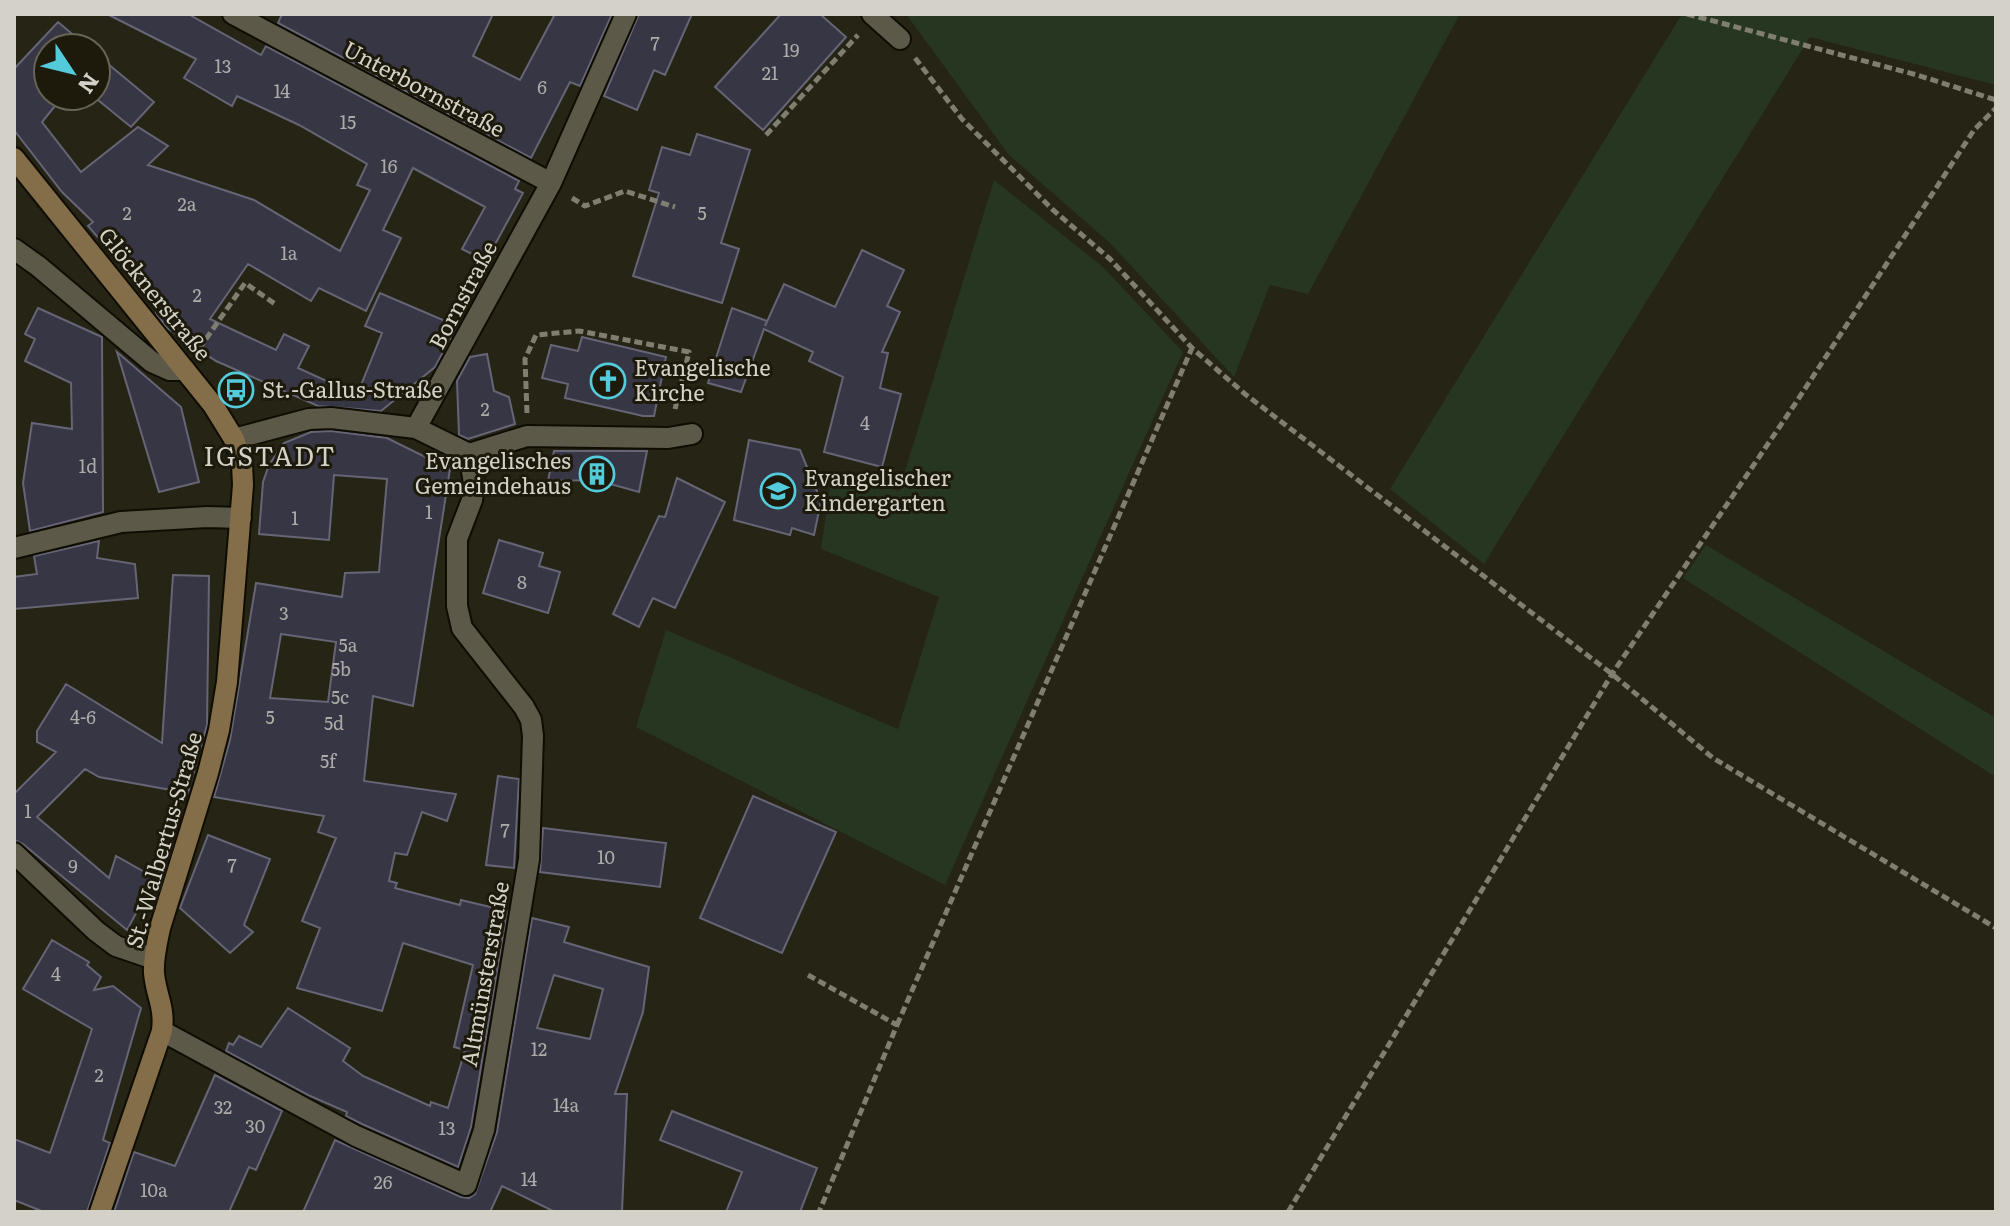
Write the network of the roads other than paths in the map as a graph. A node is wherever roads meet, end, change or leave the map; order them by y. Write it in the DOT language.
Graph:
graph roads {
  1 [pos="233,14"];
  2 [pos="626,14"];
  3 [pos="873,15"];
  4 [pos="900,39"];
  5 [pos="14,158"];
  6 [pos="551,183"];
  7 [pos="14,249"];
  8 [pos="185,370"];
  9 [pos="416,428"];
  10 [pos="692,434"];
  11 [pos="234,439"];
  12 [pos="469,454"];
  13 [pos="241,518"];
  14 [pos="14,548"];
  15 [pos="14,853"];
  16 [pos="154,959"];
  17 [pos="162,1031"];
  18 [pos="100,1212"];
  1 -- 6 [label="street, Unterbornstraße"];
  2 -- 6 [label="street, Bornstraße"];
  3 -- 4 [label="street"];
  5 -- 8 [label="main road, Glöcknerstraße"];
  6 -- 9 [label="street, Bornstraße"];
  7 -- 8 [label="street"];
  8 -- 11 [label="main road, Glöcknerstraße"];
  9 -- 11 [label="street"];
  9 -- 12 [label="street"];
  10 -- 12 [label="street"];
  11 -- 13 [label="main road, Glöcknerstraße"];
  12 -- 17 [label="street, Altmünsterstraße"];
  13 -- 14 [label="street"];
  13 -- 16 [label="main road, St.-Walbertus-Straße"];
  15 -- 16 [label="street"];
  16 -- 17 [label="main road, St.-Walbertus-Straße"];
  17 -- 18 [label="main road, St.-Walbertus-Straße"];
}
